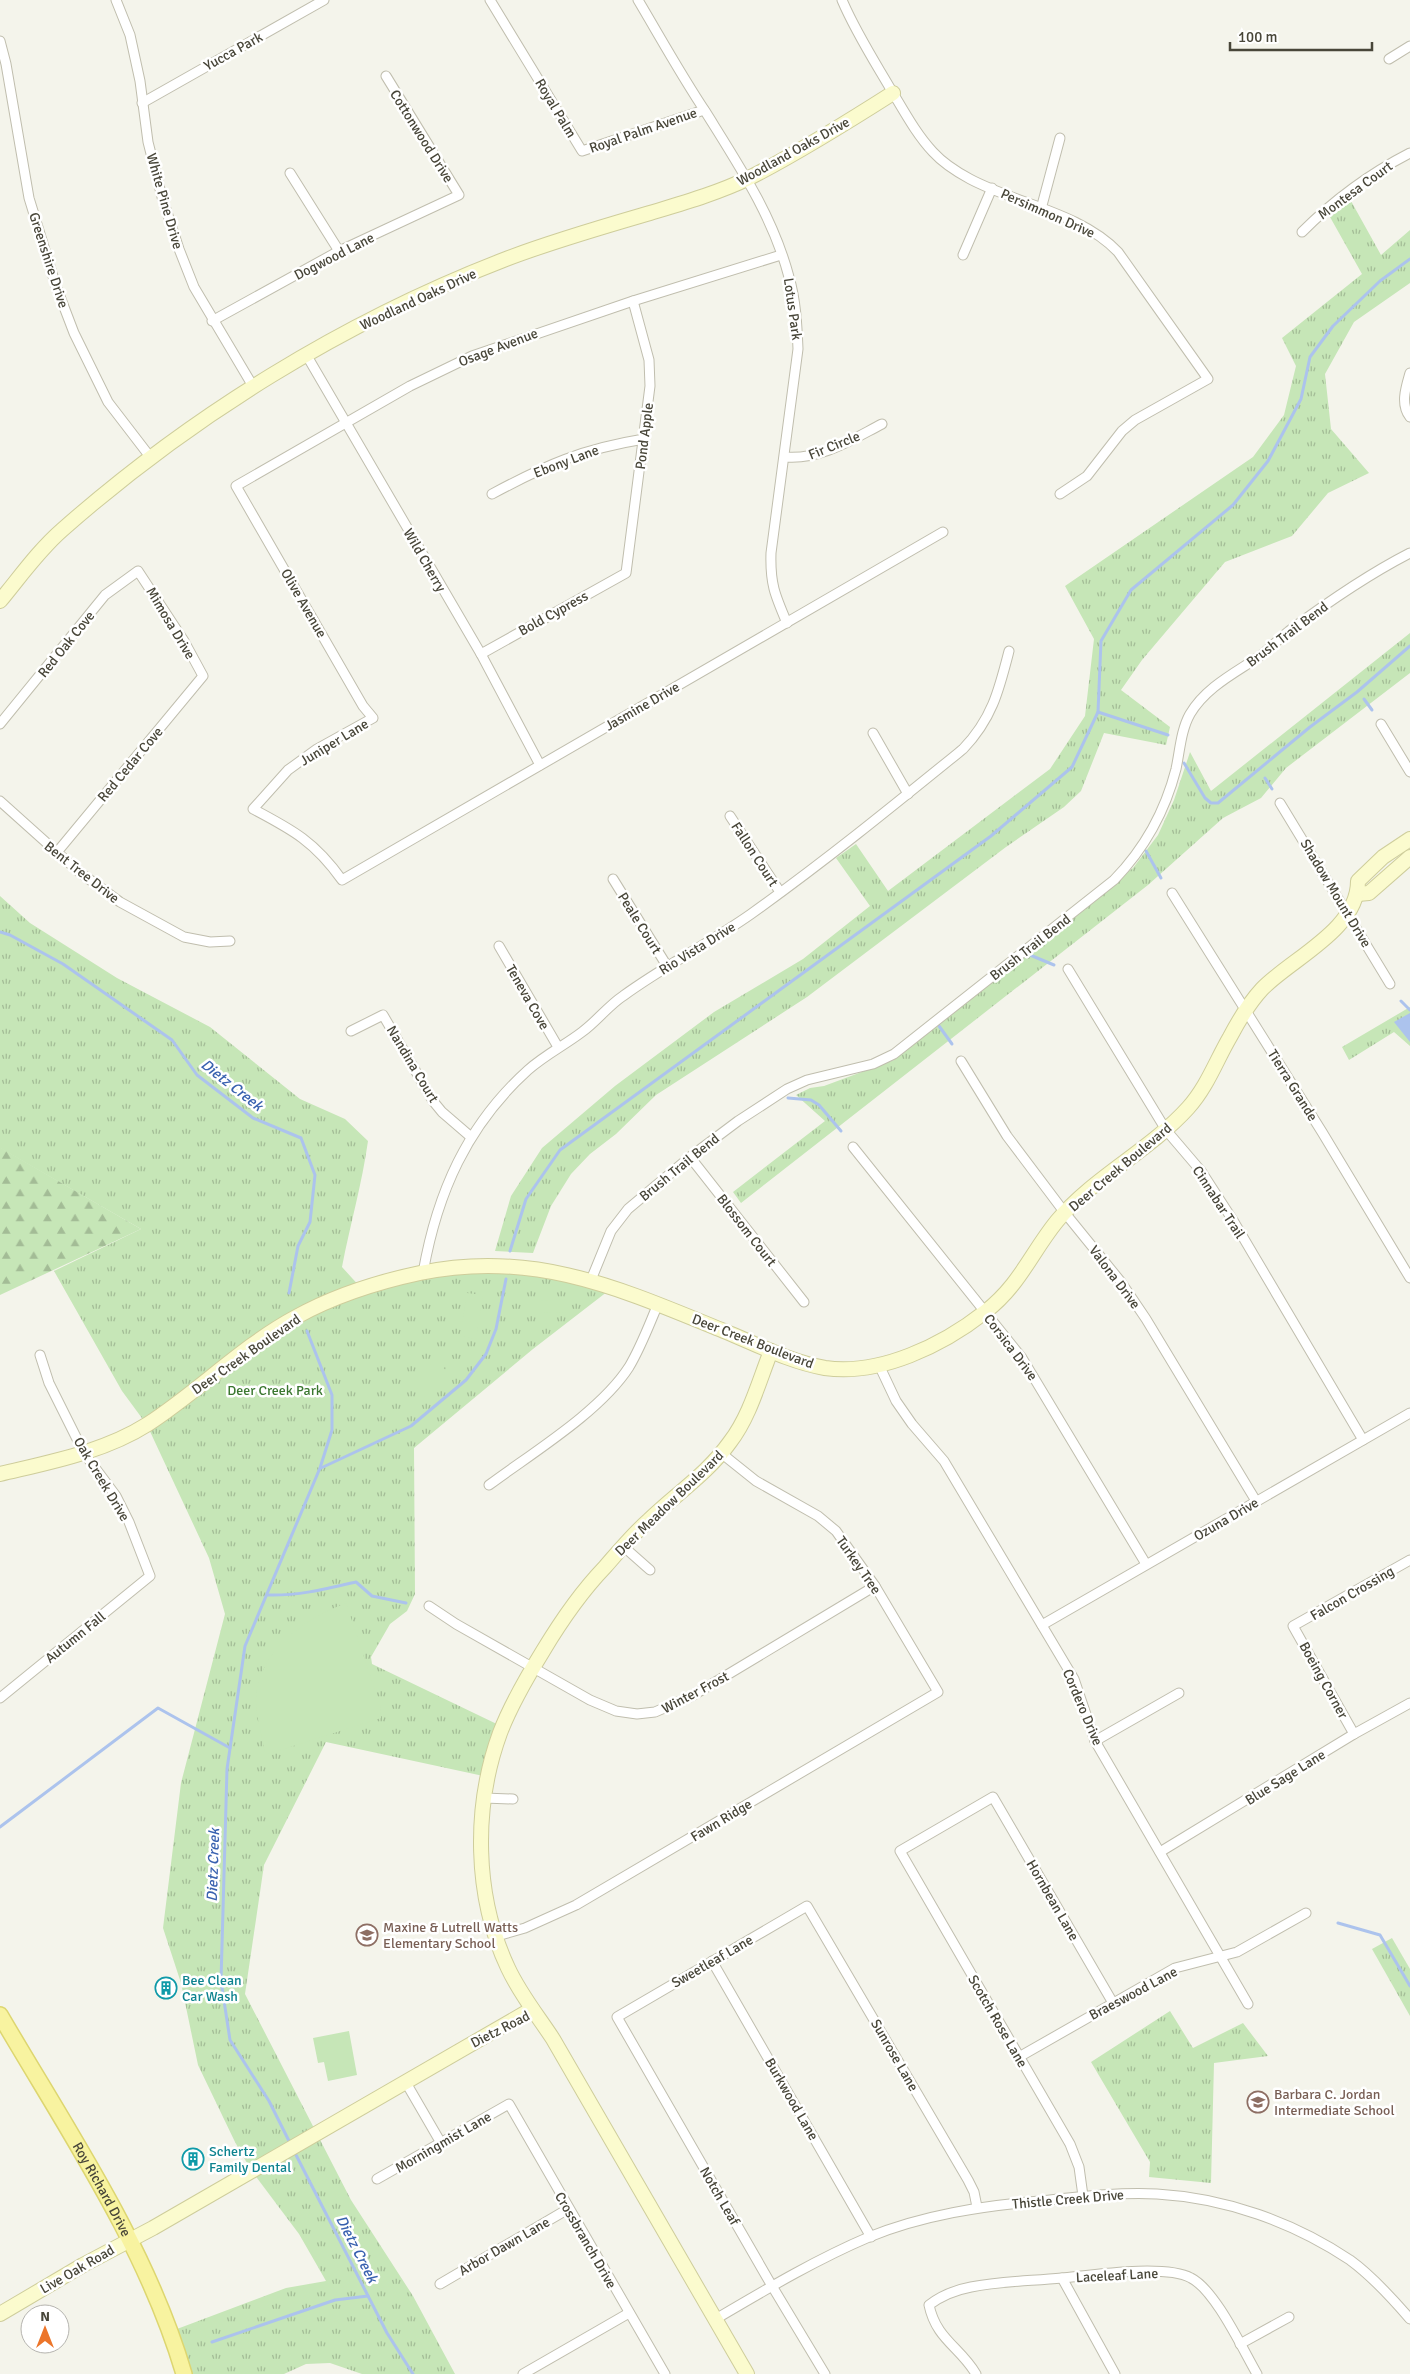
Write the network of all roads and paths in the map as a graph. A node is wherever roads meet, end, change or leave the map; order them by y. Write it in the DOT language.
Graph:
graph roads {
  1 [pos="116,0"];
  2 [pos="324,0"];
  3 [pos="490,0"];
  4 [pos="638,0"];
  5 [pos="842,0"];
  6 [pos="0,41"];
  7 [pos="1410,46"];
  8 [pos="1389,59"];
  9 [pos="3,64"];
  10 [pos="386,76"];
  11 [pos="893,93"];
  12 [pos="142,103"];
  13 [pos="704,110"];
  14 [pos="1060,138"];
  15 [pos="582,151"];
  16 [pos="1410,153"];
  17 [pos="290,173"];
  18 [pos="748,178"];
  19 [pos="992,188"];
  20 [pos="459,195"];
  21 [pos="1041,209"];
  22 [pos="1302,232"];
  23 [pos="339,251"];
  24 [pos="781,255"];
  25 [pos="963,255"];
  26 [pos="633,301"];
  27 [pos="212,321"];
  28 [pos="307,356"];
  29 [pos="1410,373"];
  30 [pos="254,388"];
  31 [pos="1410,417"];
  32 [pos="346,423"];
  33 [pos="882,424"];
  34 [pos="644,439"];
  35 [pos="785,457"];
  36 [pos="151,458"];
  37 [pos="236,486"];
  38 [pos="492,494"];
  39 [pos="1060,494"];
  40 [pos="943,532"];
  41 [pos="1410,553"];
  42 [pos="138,571"];
  43 [pos="626,572"];
  44 [pos="0,601"];
  45 [pos="787,623"];
  46 [pos="1009,652"];
  47 [pos="481,654"];
  48 [pos="203,676"];
  49 [pos="373,718"];
  50 [pos="0,724"];
  51 [pos="1381,724"];
  52 [pos="872,733"];
  53 [pos="540,765"];
  54 [pos="1410,772"];
  55 [pos="908,794"];
  56 [pos="0,801"];
  57 [pos="1280,803"];
  58 [pos="730,816"];
  59 [pos="1410,839"];
  60 [pos="58,851"];
  61 [pos="1410,857"];
  62 [pos="612,879"];
  63 [pos="342,880"];
  64 [pos="780,892"];
  65 [pos="1172,893"];
  66 [pos="1358,894"];
  67 [pos="1348,912"];
  68 [pos="230,941"];
  69 [pos="499,946"];
  70 [pos="666,966"];
  71 [pos="1068,969"];
  72 [pos="1390,984"];
  73 [pos="1245,1010"];
  74 [pos="350,1031"];
  75 [pos="558,1047"];
  76 [pos="961,1061"];
  77 [pos="1166,1130"];
  78 [pos="471,1137"];
  79 [pos="853,1147"];
  80 [pos="690,1157"];
  81 [pos="1065,1213"];
  82 [pos="423,1273"];
  83 [pos="1410,1278"];
  84 [pos="591,1280"];
  85 [pos="804,1302"];
  86 [pos="658,1304"];
  87 [pos="985,1312"];
  88 [pos="771,1351"];
  89 [pos="40,1355"];
  90 [pos="879,1365"];
  91 [pos="1410,1413"];
  92 [pos="1363,1440"];
  93 [pos="84,1453"];
  94 [pos="721,1453"];
  95 [pos="0,1474"];
  96 [pos="489,1485"];
  97 [pos="1256,1501"];
  98 [pos="624,1547"];
  99 [pos="1410,1560"];
  100 [pos="1146,1564"];
  101 [pos="650,1570"];
  102 [pos="150,1576"];
  103 [pos="875,1586"];
  104 [pos="429,1606"];
  105 [pos="1042,1625"];
  106 [pos="1293,1626"];
  107 [pos="533,1667"];
  108 [pos="938,1692"];
  109 [pos="1179,1694"];
  110 [pos="0,1698"];
  111 [pos="1410,1702"];
  112 [pos="1354,1734"];
  113 [pos="1095,1741"];
  114 [pos="484,1798"];
  115 [pos="993,1798"];
  116 [pos="513,1799"];
  117 [pos="1160,1852"];
  118 [pos="807,1906"];
  119 [pos="1306,1913"];
  120 [pos="497,1936"];
  121 [pos="1221,1957"];
  122 [pos="712,1961"];
  123 [pos="1113,2003"];
  124 [pos="1248,2004"];
  125 [pos="532,2009"];
  126 [pos="0,2015"];
  127 [pos="618,2017"];
  128 [pos="1019,2057"];
  129 [pos="405,2081"];
  130 [pos="509,2104"];
  131 [pos="441,2143"];
  132 [pos="377,2179"];
  133 [pos="1083,2196"];
  134 [pos="977,2207"];
  135 [pos="568,2209"];
  136 [pos="871,2237"];
  137 [pos="128,2240"];
  138 [pos="1062,2278"];
  139 [pos="440,2284"];
  140 [pos="772,2286"];
  141 [pos="629,2313"];
  142 [pos="0,2314"];
  143 [pos="1289,2317"];
  144 [pos="1410,2318"];
  145 [pos="714,2320"];
  146 [pos="1240,2344"];
  147 [pos="184,2374"];
  148 [pos="523,2374"];
  149 [pos="665,2374"];
  150 [pos="746,2374"];
  151 [pos="825,2374"];
  152 [pos="976,2374"];
  153 [pos="1115,2374"];
  154 [pos="1257,2374"];
  1 -- 12 [label="street, White Pine Drive"];
  2 -- 12 [label="street, Yucca Park"];
  3 -- 15 [label="street, Royal Palm"];
  4 -- 13 [label="street, Lotus Park"];
  5 -- 11 [label="street, Persimmon Drive"];
  6 -- 9 [label="street, Greenshire Drive"];
  7 -- 8 [label="street"];
  9 -- 36 [label="street, Greenshire Drive"];
  10 -- 20 [label="street, Cottonwood Drive"];
  11 -- 18 [label="street, Woodland Oaks Drive"];
  11 -- 19 [label="street, Persimmon Drive"];
  12 -- 27 [label="street, White Pine Drive"];
  13 -- 15 [label="street, Royal Palm Avenue"];
  13 -- 18 [label="street, Lotus Park"];
  14 -- 21 [label="street"];
  16 -- 22 [label="street, Montesa Court"];
  17 -- 23 [label="street"];
  18 -- 24 [label="street, Lotus Park"];
  18 -- 28 [label="street, Woodland Oaks Drive"];
  19 -- 21 [label="street, Persimmon Drive"];
  19 -- 25 [label="street"];
  20 -- 23 [label="street, Dogwood Lane"];
  21 -- 39 [label="street, Persimmon Drive"];
  23 -- 27 [label="street, Dogwood Lane"];
  24 -- 26 [label="street, Osage Avenue"];
  24 -- 35 [label="street, Lotus Park"];
  26 -- 32 [label="street, Osage Avenue"];
  26 -- 34 [label="street, Pond Apple"];
  27 -- 30 [label="street, White Pine Drive"];
  28 -- 30 [label="street, Woodland Oaks Drive"];
  28 -- 32 [label="street, Wild Cherry"];
  29 -- 31 [label="street"];
  30 -- 36 [label="street, Woodland Oaks Drive"];
  32 -- 37 [label="street, Osage Avenue"];
  32 -- 47 [label="street, Wild Cherry"];
  33 -- 35 [label="street, Fir Circle"];
  34 -- 38 [label="street, Ebony Lane"];
  34 -- 43 [label="street, Pond Apple"];
  35 -- 45 [label="street, Lotus Park"];
  36 -- 44 [label="street, Woodland Oaks Drive"];
  37 -- 49 [label="street, Olive Avenue"];
  40 -- 45 [label="street, Jasmine Drive"];
  41 -- 80 [label="street, Brush Trail Bend"];
  42 -- 48 [label="street, Mimosa Drive"];
  42 -- 50 [label="street, Red Oak Cove"];
  43 -- 47 [label="street, Bold Cypress"];
  45 -- 53 [label="street, Jasmine Drive"];
  46 -- 55 [label="street, Rio Vista Drive"];
  47 -- 53 [label="street, Wild Cherry"];
  48 -- 60 [label="street, Red Cedar Cove"];
  49 -- 63 [label="street, Juniper Lane"];
  51 -- 54 [label="street"];
  52 -- 55 [label="street"];
  53 -- 63 [label="street, Jasmine Drive"];
  55 -- 64 [label="street, Rio Vista Drive"];
  56 -- 60 [label="street, Bent Tree Drive"];
  57 -- 67 [label="street, Shadow Mount Drive"];
  58 -- 64 [label="street, Fallon Court"];
  59 -- 66 [label="street, Deer Creek Boulevard"];
  60 -- 68 [label="street, Bent Tree Drive"];
  61 -- 66 [label="street"];
  62 -- 70 [label="street, Peale Court"];
  64 -- 70 [label="street, Rio Vista Drive"];
  65 -- 73 [label="street, Tierra Grande"];
  66 -- 67 [label="street, Deer Creek Boulevard"];
  67 -- 72 [label="street, Shadow Mount Drive"];
  67 -- 73 [label="street, Deer Creek Boulevard"];
  69 -- 75 [label="street, Teneva Cove"];
  70 -- 75 [label="street, Rio Vista Drive"];
  71 -- 77 [label="street, Cinnabar Trail"];
  73 -- 77 [label="street, Deer Creek Boulevard"];
  73 -- 83 [label="street, Tierra Grande"];
  74 -- 78 [label="street, Nandina Court"];
  75 -- 78 [label="street, Rio Vista Drive"];
  76 -- 81 [label="street, Valona Drive"];
  77 -- 81 [label="street, Deer Creek Boulevard"];
  77 -- 92 [label="street, Cinnabar Trail"];
  78 -- 82 [label="street, Rio Vista Drive"];
  79 -- 87 [label="street, Corsica Drive"];
  80 -- 84 [label="street, Brush Trail Bend"];
  80 -- 85 [label="street, Blossom Court"];
  81 -- 87 [label="street, Deer Creek Boulevard"];
  81 -- 97 [label="street, Valona Drive"];
  82 -- 84 [label="street, Deer Creek Boulevard"];
  82 -- 93 [label="street, Deer Creek Boulevard"];
  84 -- 86 [label="street, Deer Creek Boulevard"];
  86 -- 88 [label="street, Deer Creek Boulevard"];
  86 -- 96 [label="street"];
  87 -- 90 [label="street, Deer Creek Boulevard"];
  87 -- 100 [label="street, Corsica Drive"];
  88 -- 90 [label="street, Deer Creek Boulevard"];
  88 -- 94 [label="street, Deer Meadow Boulevard"];
  89 -- 93 [label="street, Oak Creek Drive"];
  90 -- 105 [label="street, Cordero Drive"];
  91 -- 92 [label="street, Ozuna Drive"];
  92 -- 97 [label="street, Ozuna Drive"];
  93 -- 95 [label="street, Deer Creek Boulevard"];
  93 -- 102 [label="street, Oak Creek Drive"];
  94 -- 98 [label="street, Deer Meadow Boulevard"];
  94 -- 103 [label="street, Turkey Tree"];
  97 -- 100 [label="street, Ozuna Drive"];
  98 -- 101 [label="street"];
  98 -- 107 [label="street, Deer Meadow Boulevard"];
  99 -- 106 [label="street, Falcon Crossing"];
  100 -- 105 [label="street, Ozuna Drive"];
  102 -- 110 [label="street, Autumn Fall"];
  103 -- 107 [label="street, Winter Frost"];
  103 -- 108 [label="street, Turkey Tree"];
  104 -- 107 [label="street, Winter Frost"];
  105 -- 113 [label="street, Cordero Drive"];
  106 -- 112 [label="street, Boeing Corner"];
  107 -- 114 [label="street, Deer Meadow Boulevard"];
  108 -- 120 [label="street, Fawn Ridge"];
  109 -- 113 [label="street"];
  111 -- 112 [label="street, Blue Sage Lane"];
  112 -- 117 [label="street, Blue Sage Lane"];
  113 -- 117 [label="street, Cordero Drive"];
  114 -- 116 [label="street"];
  114 -- 120 [label="street, Deer Meadow Boulevard"];
  115 -- 123 [label="street, Hornbean Lane"];
  115 -- 128 [label="street, Scotch Rose Lane"];
  117 -- 121 [label="street, Cordero Drive"];
  118 -- 122 [label="street, Sweetleaf Lane"];
  118 -- 134 [label="street, Sunrose Lane"];
  119 -- 121 [label="street, Braeswood Lane"];
  120 -- 125 [label="street, Deer Meadow Boulevard"];
  121 -- 123 [label="street, Braeswood Lane"];
  121 -- 124 [label="street, Cordero Drive"];
  122 -- 127 [label="street, Sweetleaf Lane"];
  122 -- 136 [label="street, Burkwood Lane"];
  123 -- 128 [label="street, Braeswood Lane"];
  125 -- 129 [label="street, Dietz Road"];
  125 -- 145 [label="street, Dietz Road"];
  126 -- 137 [label="main road, Roy Richard Drive"];
  127 -- 140 [label="street, Notch Leaf"];
  128 -- 133 [label="street, Scotch Rose Lane"];
  129 -- 131 [label="street"];
  129 -- 137 [label="street, Dietz Road"];
  130 -- 131 [label="street, Morningmist Lane"];
  130 -- 135 [label="street, Crossbranch Drive"];
  131 -- 132 [label="street, Morningmist Lane"];
  133 -- 134 [label="street, Thistle Creek Drive"];
  133 -- 144 [label="street, Thistle Creek Drive"];
  134 -- 136 [label="street, Thistle Creek Drive"];
  135 -- 139 [label="street, Arbor Dawn Lane"];
  135 -- 141 [label="street, Crossbranch Drive"];
  136 -- 140 [label="street, Thistle Creek Drive"];
  137 -- 142 [label="street, Live Oak Road"];
  137 -- 147 [label="main road, Roy Richard Drive"];
  138 -- 146 [label="street, Laceleaf Lane"];
  138 -- 152 [label="street, Laceleaf Lane"];
  138 -- 153 [label="street"];
  140 -- 145 [label="street, Thistle Creek Drive"];
  140 -- 151 [label="street, Notch Leaf"];
  141 -- 148 [label="street"];
  141 -- 149 [label="street, Crossbranch Drive"];
  143 -- 146 [label="street"];
  145 -- 150 [label="street, Dietz Road"];
  146 -- 154 [label="street, Laceleaf Lane"];
}
